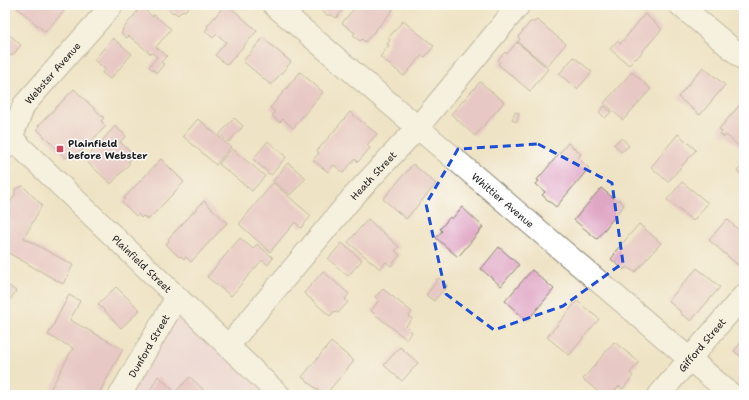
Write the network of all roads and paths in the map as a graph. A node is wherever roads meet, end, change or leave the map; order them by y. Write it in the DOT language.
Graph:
graph roads {
  1 [pos="112,5"];
  2 [pos="274,5"];
  3 [pos="519,5"];
  4 [pos="680,5"];
  5 [pos="744,59"];
  6 [pos="418,127"];
  7 [pos="7,139"];
  8 [pos="744,295"];
  9 [pos="177,297"];
  10 [pos="228,346"];
  11 [pos="689,359"];
  12 [pos="120,395"];
  13 [pos="279,395"];
  14 [pos="659,395"];
  15 [pos="732,395"];
  1 -- 7 [label="street, Webster Avenue"];
  2 -- 6 [label="street, Whittier Avenue"];
  3 -- 6 [label="street, Heath Street"];
  4 -- 5 [label="street"];
  6 -- 10 [label="street, Heath Street"];
  6 -- 11 [label="street, Whittier Avenue"];
  7 -- 9 [label="street, Plainfield Street"];
  8 -- 11 [label="street, Gifford Street"];
  9 -- 10 [label="street, Plainfield Street"];
  9 -- 12 [label="street, Dunford Street"];
  10 -- 13 [label="street, Plainfield Street"];
  11 -- 14 [label="street, Gifford Street"];
  11 -- 15 [label="street, Whittier Avenue"];
}
